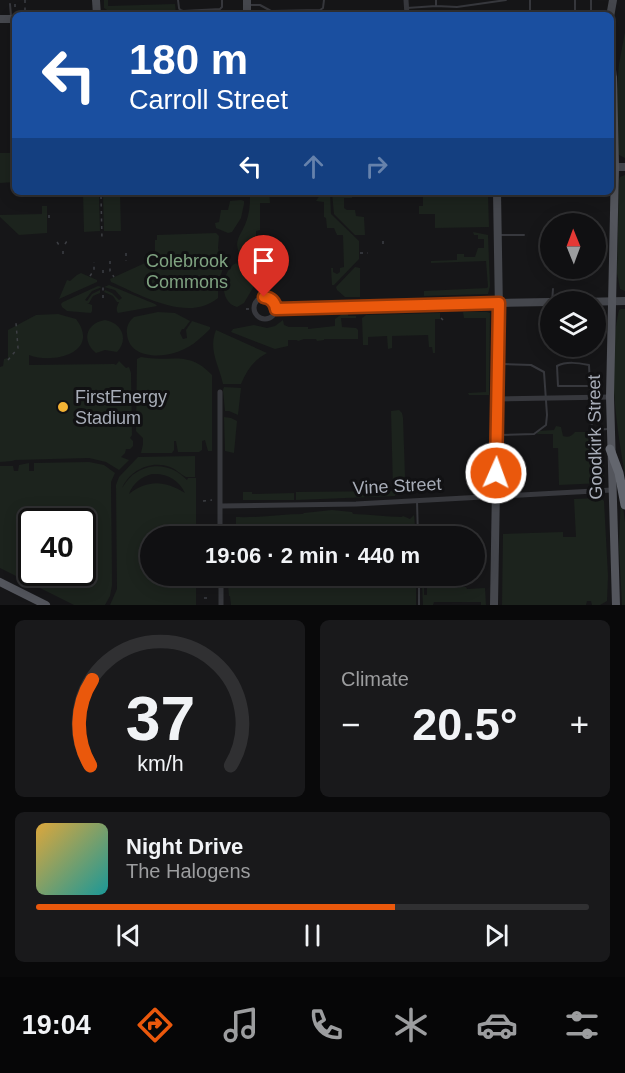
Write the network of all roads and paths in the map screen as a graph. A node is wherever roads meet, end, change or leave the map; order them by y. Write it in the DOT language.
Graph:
graph roads {
  1 [pos="25,0"];
  2 [pos="178,0"];
  3 [pos="222,0"];
  4 [pos="324,0"];
  5 [pos="406,0"];
  6 [pos="436,0"];
  7 [pos="506,0"];
  8 [pos="247,2"];
  9 [pos="10,4"];
  10 [pos="15,4"];
  11 [pos="436,6"];
  12 [pos="12,12"];
  13 [pos="14,12"];
  14 [pos="25,12"];
  15 [pos="407,12"];
  16 [pos="103,195"];
  17 [pos="497,195"];
  18 [pos="613,195"];
  19 [pos="49,215"];
  20 [pos="49,220"];
  21 [pos="498,235"];
  22 [pos="524,235"];
  23 [pos="102,240"];
  24 [pos="67,241"];
  25 [pos="383,241"];
  26 [pos="57,242"];
  27 [pos="65,244"];
  28 [pos="59,245"];
  29 [pos="383,248"];
  30 [pos="126,252"];
  31 [pos="360,253"];
  32 [pos="368,253"];
  33 [pos="110,261"];
  34 [pos="126,261"];
  35 [pos="94,262"];
  36 [pos="103,270"];
  37 [pos="90,276"];
  38 [pos="103,277"];
  39 [pos="114,277"];
  40 [pos="103,286"];
  41 [pos="262,288"];
  42 [pos="264,297"];
  43 [pos="103,298"];
  44 [pos="625,300"];
  45 [pos="606,301"];
  46 [pos="611,301"];
  47 [pos="540,302"];
  48 [pos="499,303"];
  49 [pos="246,309"];
  50 [pos="254,309"];
  51 [pos="276,309"];
  52 [pos="16,323"];
  53 [pos="8,360"];
  54 [pos="499,364"];
  55 [pos="589,386"];
  56 [pos="220,393"];
  57 [pos="590,397"];
  58 [pos="610,397"];
  59 [pos="546,398"];
  60 [pos="498,399"];
  61 [pos="610,429"];
  62 [pos="592,430"];
  63 [pos="498,435"];
  64 [pos="610,449"];
  65 [pos="612,490"];
  66 [pos="592,492"];
  67 [pos="496,496"];
  68 [pos="212,500"];
  69 [pos="417,500"];
  70 [pos="203,501"];
  71 [pos="625,505"];
  72 [pos="220,506"];
  73 [pos="220,526"];
  74 [pos="418,526"];
  75 [pos="0,583"];
  76 [pos="221,586"];
  77 [pos="419,586"];
  78 [pos="204,598"];
  79 [pos="209,598"];
  80 [pos="46,605"];
  81 [pos="221,605"];
  82 [pos="419,605"];
  83 [pos="494,605"];
  84 [pos="616,605"];
  1 -- 14 [label="path"];
  2 -- 3 [label="lane"];
  4 -- 8 [label="lane"];
  5 -- 15 [label="street"];
  6 -- 11 [label="lane"];
  7 -- 11 [label="lane"];
  9 -- 12 [label="lane"];
  10 -- 13 [label="path"];
  11 -- 15 [label="lane"];
  16 -- 23 [label="path"];
  17 -- 21 [label="street"];
  18 -- 46 [label="main road, Goodkirk Street"];
  19 -- 20 [label="path"];
  21 -- 22 [label="lane"];
  21 -- 48 [label="street"];
  24 -- 27 [label="path"];
  25 -- 29 [label="path"];
  26 -- 28 [label="path"];
  30 -- 34 [label="path"];
  31 -- 32 [label="path"];
  33 -- 39 [label="path"];
  35 -- 37 [label="path"];
  36 -- 38 [label="path"];
  40 -- 43 [label="path"];
  41 -- 42 [label="path"];
  42 -- 50 [label="street"];
  42 -- 51 [label="street"];
  44 -- 46 [label="street"];
  45 -- 46 [label="street"];
  46 -- 58 [label="main road, Goodkirk Street"];
  47 -- 48 [label="street"];
  48 -- 51 [label="street"];
  48 -- 54 [label="street"];
  49 -- 50 [label="path"];
  50 -- 51 [label="street"];
  52 -- 53 [label="path"];
  54 -- 59 [label="lane"];
  54 -- 60 [label="street"];
  55 -- 55 [label="lane"];
  55 -- 57 [label="lane"];
  56 -- 72 [label="street"];
  57 -- 58 [label="street"];
  57 -- 59 [label="street"];
  57 -- 62 [label="lane"];
  58 -- 61 [label="main road, Goodkirk Street"];
  59 -- 60 [label="street"];
  59 -- 63 [label="lane"];
  60 -- 63 [label="street"];
  61 -- 62 [label="lane"];
  61 -- 64 [label="main road, Goodkirk Street"];
  62 -- 66 [label="lane"];
  63 -- 67 [label="street"];
  64 -- 65 [label="main road, Goodkirk Street"];
  64 -- 71 [label="highway"];
  65 -- 66 [label="street, Vine Street"];
  65 -- 84 [label="main road, Goodkirk Street"];
  66 -- 67 [label="street, Vine Street"];
  67 -- 69 [label="street, Vine Street"];
  67 -- 83 [label="street"];
  68 -- 70 [label="path"];
  69 -- 72 [label="street, Vine Street"];
  69 -- 74 [label="lane"];
  72 -- 73 [label="street"];
  75 -- 80 [label="main road"];
  76 -- 81 [label="street"];
  77 -- 82 [label="lane"];
  78 -- 79 [label="path"];
}
